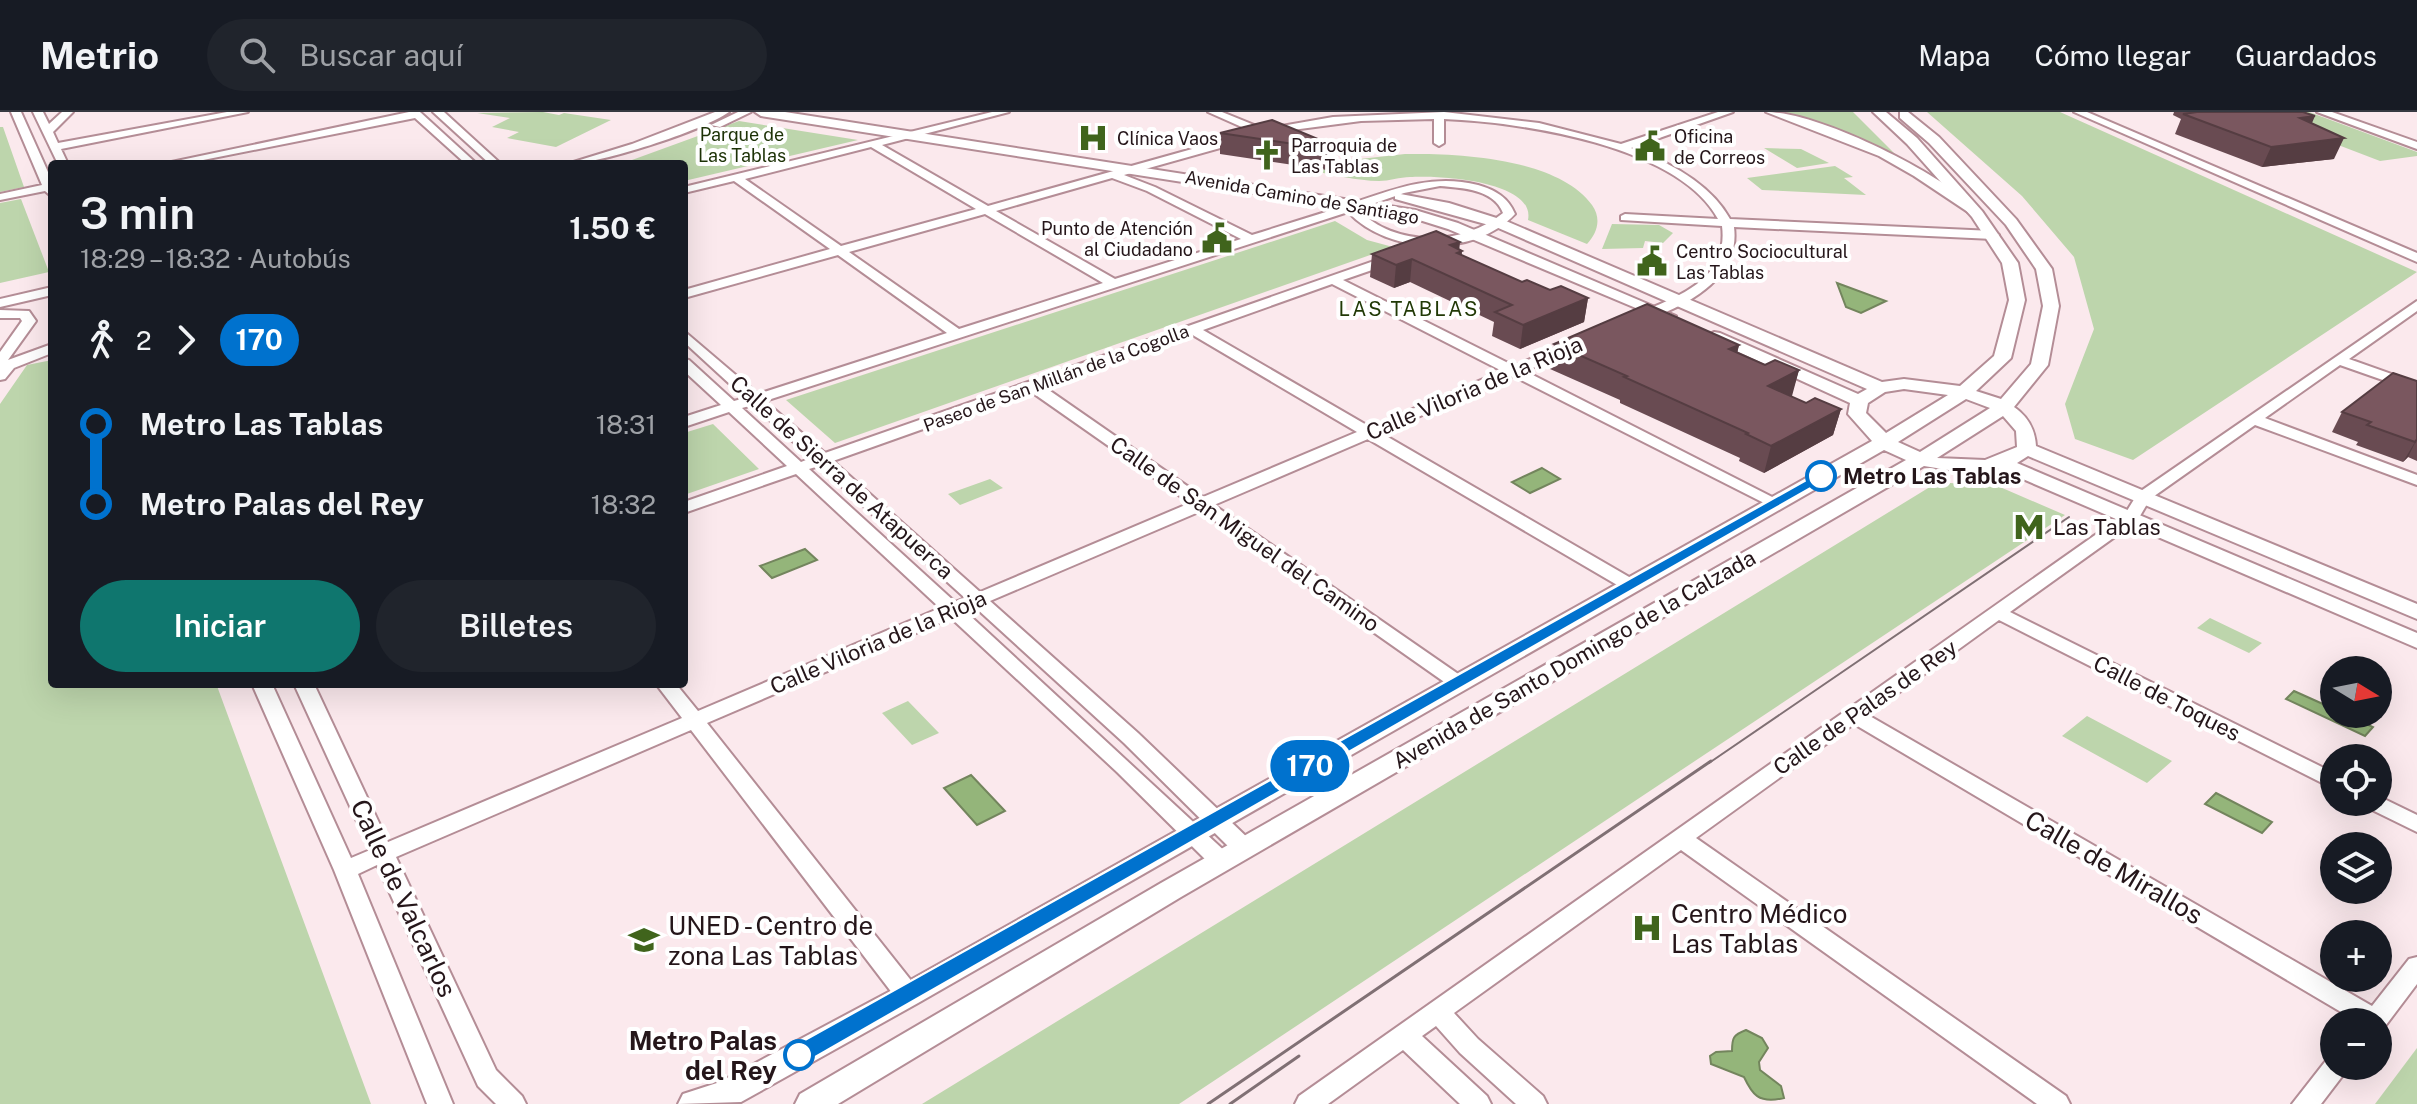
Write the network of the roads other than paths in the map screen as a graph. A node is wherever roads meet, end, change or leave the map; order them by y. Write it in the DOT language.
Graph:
graph roads {
  1 [pos="38,112"];
  2 [pos="68,112"];
  3 [pos="243,112"];
  4 [pos="438,112"];
  5 [pos="724,112"];
  6 [pos="746,112"];
  7 [pos="761,112"];
  8 [pos="837,112"];
  9 [pos="1004,112"];
  10 [pos="1213,112"];
  11 [pos="1728,112"];
  12 [pos="1771,112"];
  13 [pos="1879,112"];
  14 [pos="1901,112"];
  15 [pos="2103,112"];
  16 [pos="2322,112"];
  17 [pos="415,113"];
  18 [pos="2082,113"];
  19 [pos="1439,114"];
  20 [pos="15,117"];
  21 [pos="940,127"];
  22 [pos="48,131"];
  23 [pos="1262,132"];
  24 [pos="909,135"];
  25 [pos="2417,138"];
  26 [pos="2397,139"];
  27 [pos="1439,143"];
  28 [pos="873,144"];
  29 [pos="2417,146"];
  30 [pos="56,147"];
  31 [pos="1621,148"];
  32 [pos="61,160"];
  33 [pos="193,160"];
  34 [pos="468,160"];
  35 [pos="492,160"];
  36 [pos="586,160"];
  37 [pos="612,160"];
  38 [pos="1162,161"];
  39 [pos="1132,169"];
  40 [pos="1112,174"];
  41 [pos="1173,175"];
  42 [pos="735,177"];
  43 [pos="48,183"];
  44 [pos="48,189"];
  45 [pos="688,189"];
  46 [pos="1151,189"];
  47 [pos="1385,193"];
  48 [pos="0,197"];
  49 [pos="1324,198"];
  50 [pos="1357,207"];
  51 [pos="986,210"];
  52 [pos="1977,214"];
  53 [pos="1320,217"];
  54 [pos="1625,218"];
  55 [pos="1726,222"];
  56 [pos="1501,224"];
  57 [pos="1472,233"];
  58 [pos="1993,235"];
  59 [pos="1251,239"];
  60 [pos="1426,242"];
  61 [pos="2417,249"];
  62 [pos="839,250"];
  63 [pos="2417,258"];
  64 [pos="1333,280"];
  65 [pos="48,284"];
  66 [pos="1114,284"];
  67 [pos="48,292"];
  68 [pos="688,293"];
  69 [pos="0,295"];
  70 [pos="1678,300"];
  71 [pos="0,303"];
  72 [pos="2417,305"];
  73 [pos="1655,311"];
  74 [pos="0,314"];
  75 [pos="1627,322"];
  76 [pos="1192,329"];
  77 [pos="958,334"];
  78 [pos="48,339"];
  79 [pos="688,339"];
  80 [pos="1584,340"];
  81 [pos="48,349"];
  82 [pos="2338,360"];
  83 [pos="1,361"];
  84 [pos="688,367"];
  85 [pos="1513,371"];
  86 [pos="0,376"];
  87 [pos="1033,386"];
  88 [pos="1880,388"];
  89 [pos="2417,388"];
  90 [pos="1964,392"];
  91 [pos="756,399"];
  92 [pos="1859,401"];
  93 [pos="732,407"];
  94 [pos="2003,408"];
  95 [pos="2253,419"];
  96 [pos="688,421"];
  97 [pos="1369,433"];
  98 [pos="1884,443"];
  99 [pos="2027,449"];
  100 [pos="1924,458"];
  101 [pos="823,460"];
  102 [pos="2003,464"];
  103 [pos="797,469"];
  104 [pos="2417,480"];
  105 [pos="2144,496"];
  106 [pos="1774,502"];
  107 [pos="1201,504"];
  108 [pos="688,507"];
  109 [pos="2131,517"];
  110 [pos="1630,585"];
  111 [pos="979,599"];
  112 [pos="952,611"];
  113 [pos="2417,612"];
  114 [pos="1999,613"];
  115 [pos="2417,641"];
  116 [pos="1457,682"];
  117 [pos="264,688"];
  118 [pos="306,688"];
  119 [pos="669,688"];
  120 [pos="1853,715"];
  121 [pos="693,720"];
  122 [pos="2320,775"];
  123 [pos="2392,812"];
  124 [pos="2417,824"];
  125 [pos="1203,826"];
  126 [pos="1680,838"];
  127 [pos="384,853"];
  128 [pos="1233,855"];
  129 [pos="345,870"];
  130 [pos="2417,966"];
  131 [pos="908,995"];
  132 [pos="2353,1008"];
  133 [pos="2385,1008"];
  134 [pos="1436,1010"];
  135 [pos="1403,1034"];
  136 [pos="2325,1080"];
  137 [pos="440,1104"];
  138 [pos="513,1104"];
  139 [pos="694,1104"];
  140 [pos="811,1104"];
  141 [pos="1308,1104"];
  142 [pos="1478,1104"];
  143 [pos="1534,1104"];
  144 [pos="2057,1104"];
  145 [pos="2305,1104"];
  1 -- 22 [label="street"];
  2 -- 22 [label="street"];
  3 -- 30 [label="street"];
  4 -- 35 [label="street"];
  5 -- 36 [label="street"];
  6 -- 37 [label="street"];
  7 -- 24 [label="street, Avenida Camino de Santiago"];
  8 -- 21 [label="street, Avenida Camino de Santiago"];
  9 -- 21 [label="street"];
  10 -- 23 [label="street"];
  11 -- 31 [label="street"];
  12 -- 52 [label="street"];
  13 -- 52 [label="street, Avenida de Santo Domingo de la Calzada"];
  14 -- 94 [label="street, Avenida de Santo Domingo de la Calzada"];
  15 -- 18 [label="street"];
  15 -- 61 [label="street"];
  16 -- 26 [label="street"];
  17 -- 33 [label="street"];
  17 -- 34 [label="street"];
  18 -- 63 [label="street"];
  19 -- 23 [label="street"];
  19 -- 27 [label="street"];
  19 -- 31 [label="street"];
  20 -- 43 [label="street"];
  21 -- 24 [label="street"];
  21 -- 38 [label="street, Avenida Camino de Santiago"];
  22 -- 30 [label="street"];
  23 -- 38 [label="street"];
  24 -- 28 [label="street"];
  24 -- 39 [label="street, Avenida Camino de Santiago"];
  25 -- 26 [label="street"];
  26 -- 29 [label="street"];
  28 -- 42 [label="street"];
  28 -- 51 [label="street"];
  30 -- 32 [label="street"];
  31 -- 55 [label="street"];
  38 -- 39 [label="street"];
  38 -- 47 [label="street, Avenida Camino de Santiago"];
  39 -- 40 [label="street"];
  39 -- 41 [label="street, Avenida Camino de Santiago"];
  40 -- 46 [label="street"];
  40 -- 51 [label="street"];
  41 -- 46 [label="street"];
  41 -- 49 [label="street, Avenida Camino de Santiago"];
  42 -- 45 [label="street"];
  42 -- 62 [label="street"];
  44 -- 48 [label="street"];
  46 -- 59 [label="street"];
  47 -- 50 [label="street"];
  47 -- 56 [label="street, Avenida Camino de Santiago"];
  47 -- 56 [label="street"];
  49 -- 50 [label="street, Avenida Camino de Santiago"];
  49 -- 53 [label="street"];
  50 -- 53 [label="street"];
  50 -- 57 [label="street, Avenida Camino de Santiago"];
  50 -- 60 [label="street, Paseo de San Millán de la Cogolla"];
  51 -- 62 [label="street"];
  51 -- 66 [label="street"];
  52 -- 58 [label="street, Avenida de Santo Domingo de la Calzada"];
  53 -- 59 [label="street"];
  54 -- 55 [label="street"];
  55 -- 58 [label="street"];
  55 -- 70 [label="street"];
  56 -- 57 [label="street, Paseo de San Millán de la Cogolla"];
  56 -- 70 [label="street, Avenida Camino de Santiago"];
  57 -- 60 [label="street, Paseo de San Millán de la Cogolla"];
  57 -- 73 [label="street, Avenida Camino de Santiago"];
  58 -- 90 [label="street, Avenida de Santo Domingo de la Calzada"];
  59 -- 66 [label="street"];
  60 -- 64 [label="street, Paseo de San Millán de la Cogolla"];
  62 -- 68 [label="street"];
  62 -- 77 [label="street"];
  64 -- 76 [label="street, Paseo de San Millán de la Cogolla"];
  64 -- 85 [label="street"];
  65 -- 69 [label="street"];
  66 -- 77 [label="street"];
  67 -- 71 [label="street"];
  70 -- 73 [label="street"];
  70 -- 88 [label="street, Avenida Camino de Santiago"];
  72 -- 82 [label="street, Calle de Palas de Rey"];
  73 -- 75 [label="street"];
  73 -- 92 [label="street, Avenida Camino de Santiago"];
  74 -- 83 [label="street"];
  76 -- 87 [label="street, Paseo de San Millán de la Cogolla"];
  76 -- 97 [label="street"];
  77 -- 91 [label="street"];
  78 -- 83 [label="street"];
  79 -- 91 [label="street, Calle de Sierra de Atapuerca"];
  80 -- 85 [label="street, Calle Viloria de la Rioja"];
  81 -- 86 [label="street"];
  82 -- 89 [label="street"];
  82 -- 95 [label="street, Calle de Palas de Rey"];
  84 -- 93 [label="street, Calle de Sierra de Atapuerca"];
  85 -- 97 [label="street, Calle Viloria de la Rioja"];
  85 -- 106 [label="street"];
  87 -- 101 [label="street, Paseo de San Millán de la Cogolla"];
  87 -- 107 [label="street, Calle de San Miguel del Camino"];
  88 -- 90 [label="street"];
  88 -- 92 [label="street"];
  90 -- 94 [label="street"];
  90 -- 98 [label="street, Avenida de Santo Domingo de la Calzada"];
  91 -- 93 [label="street"];
  91 -- 101 [label="street, Calle de Sierra de Atapuerca"];
  92 -- 98 [label="street"];
  93 -- 96 [label="street"];
  93 -- 103 [label="street, Calle de Sierra de Atapuerca"];
  94 -- 99 [label="street"];
  94 -- 100 [label="street, Avenida de Santo Domingo de la Calzada"];
  95 -- 104 [label="street"];
  95 -- 105 [label="street, Calle de Palas de Rey"];
  97 -- 107 [label="street, Calle Viloria de la Rioja"];
  97 -- 110 [label="street"];
  98 -- 100 [label="street"];
  98 -- 106 [label="street, Avenida de Santo Domingo de la Calzada"];
  99 -- 102 [label="street"];
  99 -- 105 [label="street"];
  100 -- 102 [label="street"];
  100 -- 128 [label="street, Avenida de Santo Domingo de la Calzada"];
  101 -- 103 [label="street, Paseo de San Millán de la Cogolla"];
  101 -- 111 [label="street, Calle de Sierra de Atapuerca"];
  102 -- 109 [label="street"];
  103 -- 108 [label="street, Paseo de San Millán de la Cogolla"];
  103 -- 112 [label="street, Calle de Sierra de Atapuerca"];
  105 -- 109 [label="street, Calle de Palas de Rey"];
  105 -- 113 [label="street"];
  106 -- 110 [label="street, Avenida de Santo Domingo de la Calzada"];
  107 -- 111 [label="street, Calle Viloria de la Rioja"];
  107 -- 116 [label="street, Calle de San Miguel del Camino"];
  109 -- 114 [label="street, Calle de Palas de Rey"];
  109 -- 115 [label="street"];
  110 -- 116 [label="street, Avenida de Santo Domingo de la Calzada"];
  111 -- 112 [label="street, Calle Viloria de la Rioja"];
  111 -- 125 [label="street, Calle de Sierra de Atapuerca"];
  112 -- 121 [label="street, Calle Viloria de la Rioja"];
  112 -- 125 [label="street, Calle de Sierra de Atapuerca"];
  114 -- 120 [label="street, Calle de Palas de Rey"];
  114 -- 122 [label="street, Calle de Toques"];
  116 -- 125 [label="street, Avenida de Santo Domingo de la Calzada"];
  117 -- 129 [label="street, Calle de Valcarlos"];
  118 -- 127 [label="street, Calle de Valcarlos"];
  119 -- 121 [label="street"];
  120 -- 126 [label="street, Calle de Palas de Rey"];
  120 -- 132 [label="street, Calle de Mirallos"];
  121 -- 127 [label="street, Calle Viloria de la Rioja"];
  121 -- 131 [label="street"];
  123 -- 124 [label="street"];
  125 -- 128 [label="street, Calle de Sierra de Atapuerca"];
  125 -- 131 [label="street, Avenida de Santo Domingo de la Calzada"];
  126 -- 134 [label="street, Calle de Palas de Rey"];
  126 -- 144 [label="street"];
  127 -- 129 [label="street, Calle Viloria de la Rioja"];
  127 -- 138 [label="street, Calle de Valcarlos"];
  128 -- 140 [label="street, Avenida de Santo Domingo de la Calzada"];
  129 -- 137 [label="street, Calle de Valcarlos"];
  130 -- 133 [label="street"];
  131 -- 139 [label="street, Avenida de Santo Domingo de la Calzada"];
  134 -- 135 [label="street, Calle de Palas de Rey"];
  134 -- 143 [label="street"];
  135 -- 141 [label="street, Calle de Palas de Rey"];
  135 -- 142 [label="street"];
  136 -- 145 [label="street"];
}
